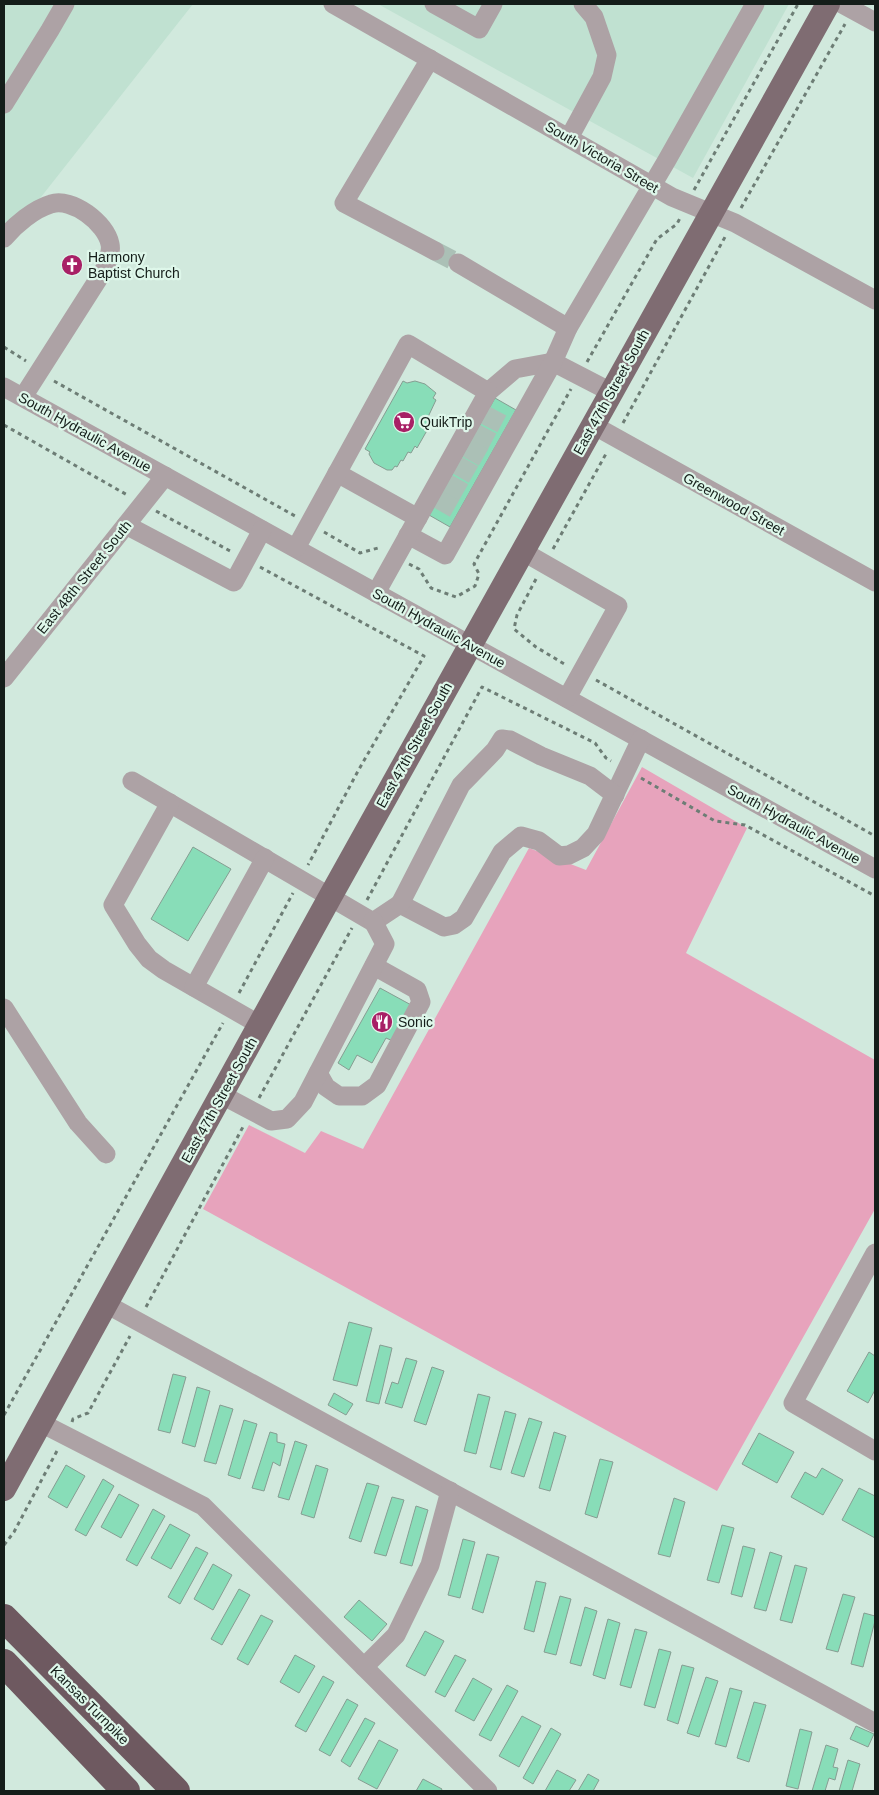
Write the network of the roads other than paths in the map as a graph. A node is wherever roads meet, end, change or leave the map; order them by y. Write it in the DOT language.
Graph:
graph roads {
  1 [pos="65,4"];
  2 [pos="333,4"];
  3 [pos="434,4"];
  4 [pos="493,4"];
  5 [pos="583,4"];
  6 [pos="755,4"];
  7 [pos="828,4"];
  8 [pos="842,4"];
  9 [pos="875,22"];
  10 [pos="430,59"];
  11 [pos="4,104"];
  12 [pos="570,138"];
  13 [pos="652,186"];
  14 [pos="712,213"];
  15 [pos="4,238"];
  16 [pos="435,251"];
  17 [pos="458,262"];
  18 [pos="875,300"];
  19 [pos="568,328"];
  20 [pos="554,362"];
  21 [pos="4,387"];
  22 [pos="488,392"];
  23 [pos="611,392"];
  24 [pos="23,397"];
  25 [pos="593,425"];
  26 [pos="338,472"];
  27 [pos="165,476"];
  28 [pos="418,518"];
  29 [pos="126,525"];
  30 [pos="262,530"];
  31 [pos="408,535"];
  32 [pos="296,548"];
  33 [pos="522,551"];
  34 [pos="875,582"];
  35 [pos="376,593"];
  36 [pos="470,645"];
  37 [pos="4,678"];
  38 [pos="567,698"];
  39 [pos="641,739"];
  40 [pos="132,781"];
  41 [pos="615,795"];
  42 [pos="170,803"];
  43 [pos="265,858"];
  44 [pos="875,869"];
  45 [pos="330,896"];
  46 [pos="400,904"];
  47 [pos="366,918"];
  48 [pos="374,966"];
  49 [pos="194,987"];
  50 [pos="4,1008"];
  51 [pos="260,1025"];
  52 [pos="318,1074"];
  53 [pos="222,1095"];
  54 [pos="106,1154"];
  55 [pos="875,1253"];
  56 [pos="106,1304"];
  57 [pos="41,1423"];
  58 [pos="875,1451"];
  59 [pos="4,1489"];
  60 [pos="450,1491"];
  61 [pos="4,1618"];
  62 [pos="4,1663"];
  63 [pos="364,1667"];
  64 [pos="875,1723"];
  65 [pos="126,1791"];
  66 [pos="176,1791"];
  67 [pos="488,1791"];
  1 -- 11 [label="street"];
  2 -- 10 [label="street, South Victoria Street"];
  3 -- 4 [label="street"];
  5 -- 12 [label="street"];
  6 -- 13 [label="street"];
  7 -- 14 [label="main road, East 47th Street South"];
  8 -- 9 [label="street"];
  10 -- 12 [label="street, South Victoria Street"];
  10 -- 16 [label="street"];
  12 -- 13 [label="street, South Victoria Street"];
  13 -- 14 [label="street, South Victoria Street"];
  13 -- 19 [label="street"];
  14 -- 18 [label="street, South Victoria Street"];
  14 -- 23 [label="main road, East 47th Street South"];
  15 -- 24 [label="street"];
  17 -- 19 [label="street"];
  19 -- 20 [label="street"];
  20 -- 22 [label="street"];
  20 -- 23 [label="street"];
  20 -- 31 [label="street"];
  21 -- 24 [label="street, South Hydraulic Avenue"];
  22 -- 26 [label="street"];
  22 -- 28 [label="street"];
  23 -- 25 [label="main road, East 47th Street South"];
  24 -- 27 [label="street, South Hydraulic Avenue"];
  25 -- 33 [label="main road, East 47th Street South"];
  25 -- 34 [label="street, Greenwood Street"];
  26 -- 28 [label="street"];
  26 -- 32 [label="street"];
  27 -- 29 [label="street, East 48th Street South"];
  27 -- 30 [label="street, South Hydraulic Avenue"];
  28 -- 31 [label="street"];
  29 -- 30 [label="street"];
  29 -- 37 [label="street, East 48th Street South"];
  30 -- 32 [label="street, South Hydraulic Avenue"];
  31 -- 35 [label="street"];
  32 -- 35 [label="street, South Hydraulic Avenue"];
  33 -- 36 [label="main road, East 47th Street South"];
  33 -- 38 [label="street"];
  35 -- 36 [label="street, South Hydraulic Avenue"];
  36 -- 38 [label="street, South Hydraulic Avenue"];
  36 -- 45 [label="main road, East 47th Street South"];
  38 -- 39 [label="street, South Hydraulic Avenue"];
  39 -- 41 [label="street"];
  39 -- 44 [label="street, South Hydraulic Avenue"];
  40 -- 42 [label="street"];
  41 -- 46 [label="street"];
  41 -- 46 [label="street"];
  42 -- 43 [label="street"];
  42 -- 49 [label="street"];
  43 -- 45 [label="street"];
  43 -- 49 [label="street"];
  45 -- 47 [label="street"];
  45 -- 51 [label="main road, East 47th Street South"];
  46 -- 47 [label="street"];
  47 -- 48 [label="street"];
  48 -- 52 [label="street"];
  48 -- 52 [label="street"];
  49 -- 51 [label="street"];
  50 -- 54 [label="street"];
  51 -- 53 [label="main road, East 47th Street South"];
  52 -- 53 [label="street"];
  53 -- 56 [label="main road, East 47th Street South"];
  55 -- 58 [label="street"];
  56 -- 57 [label="main road, East 47th Street South"];
  56 -- 60 [label="street"];
  57 -- 59 [label="main road, East 47th Street South"];
  57 -- 63 [label="street"];
  60 -- 63 [label="street"];
  60 -- 64 [label="street"];
  61 -- 66 [label="highway, Kansas Turnpike"];
  62 -- 65 [label="highway"];
  63 -- 67 [label="street"];
}
